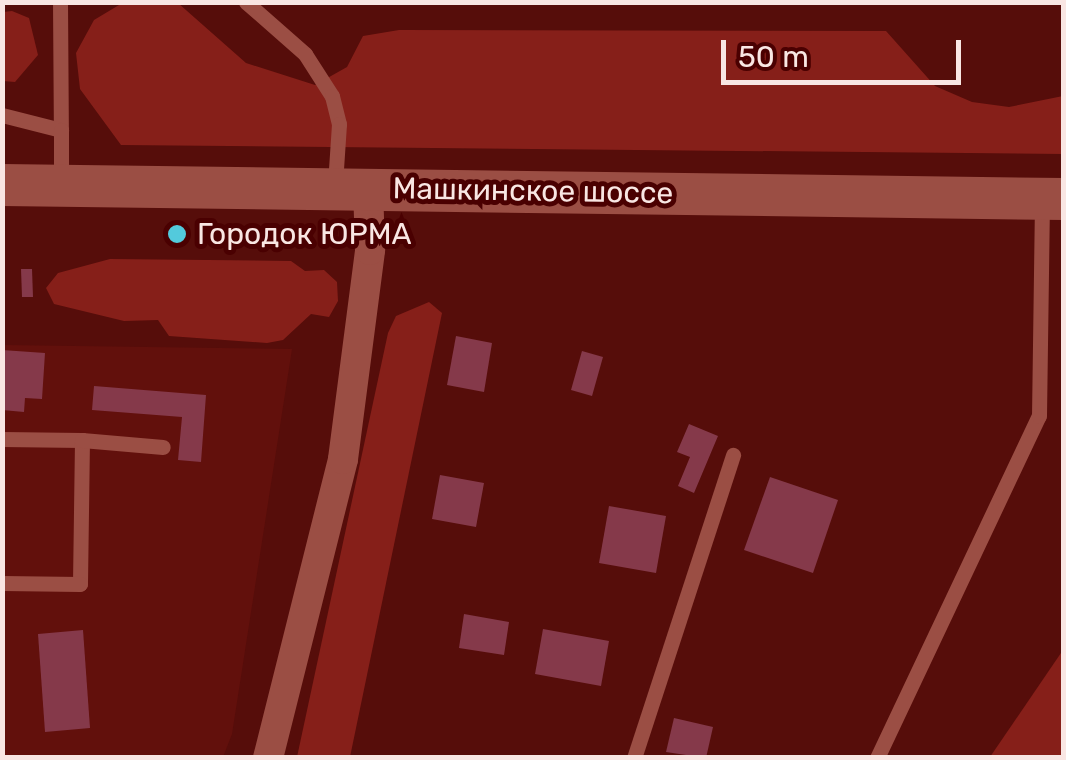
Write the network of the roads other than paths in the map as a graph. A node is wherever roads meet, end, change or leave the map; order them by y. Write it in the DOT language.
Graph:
graph roads {
  1 [pos="60,2"];
  2 [pos="246,2"];
  3 [pos="2,116"];
  4 [pos="61,130"];
  5 [pos="2,184"];
  6 [pos="61,186"];
  7 [pos="352,188"];
  8 [pos="1053,199"];
  9 [pos="2,439"];
  10 [pos="82,440"];
  11 [pos="163,447"];
  12 [pos="734,455"];
  13 [pos="2,583"];
  14 [pos="268,758"];
  15 [pos="634,758"];
  16 [pos="876,758"];
  1 -- 4 [label="lane"];
  2 -- 7 [label="lane"];
  3 -- 4 [label="lane"];
  4 -- 6 [label="lane"];
  5 -- 6 [label="main road, Машкинское шоссе"];
  6 -- 7 [label="main road, Машкинское шоссе"];
  7 -- 8 [label="main road, Машкинское шоссе"];
  7 -- 14 [label="street"];
  8 -- 16 [label="lane"];
  9 -- 10 [label="lane"];
  10 -- 11 [label="lane"];
  10 -- 13 [label="lane"];
  12 -- 15 [label="lane"];
}
